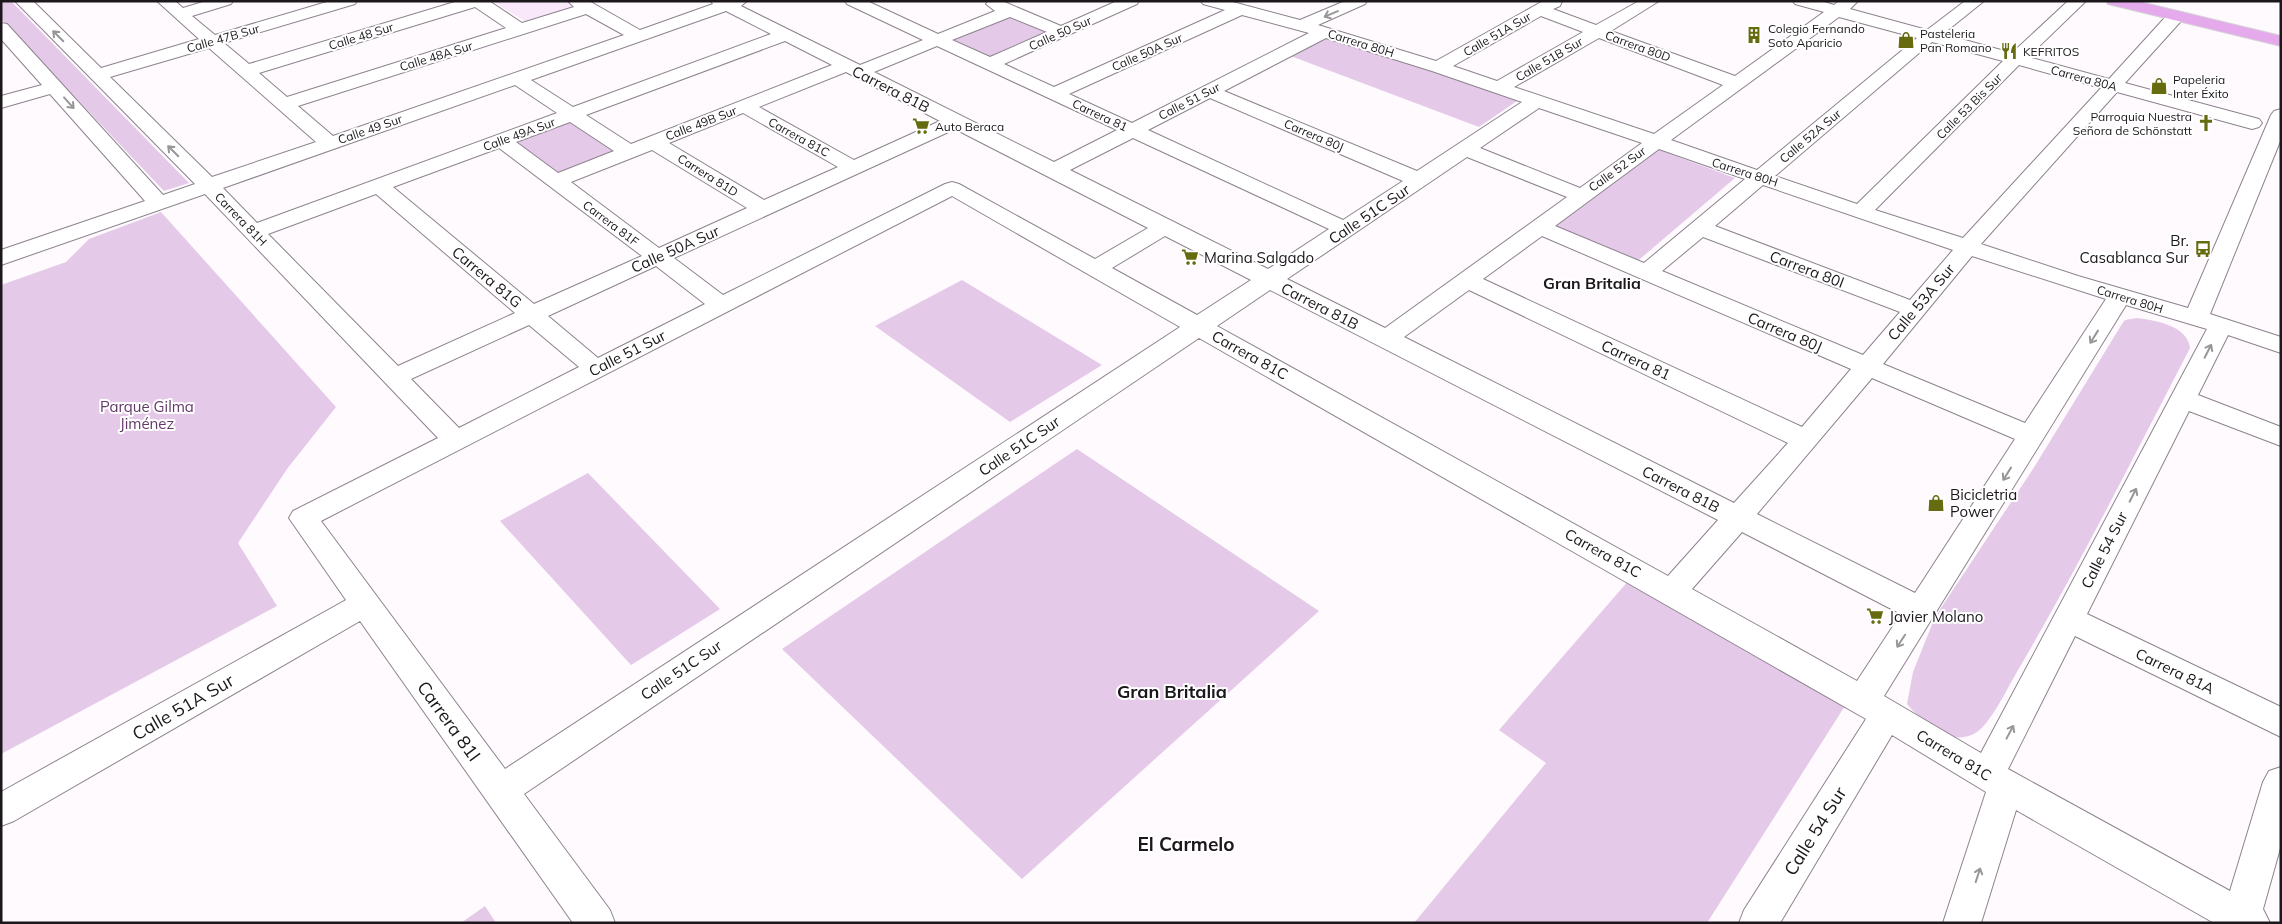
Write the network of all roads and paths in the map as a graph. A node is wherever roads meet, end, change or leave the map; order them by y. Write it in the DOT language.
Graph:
graph roads {
  1 [pos="23,1"];
  2 [pos="164,1"];
  3 [pos="225,1"];
  4 [pos="349,1"];
  5 [pos="477,1"];
  6 [pos="853,1"];
  7 [pos="1130,1"];
  8 [pos="1359,1"];
  9 [pos="1555,1"];
  10 [pos="1651,1"];
  11 [pos="1801,1"];
  12 [pos="1976,1"];
  13 [pos="2078,1"];
  14 [pos="2114,1"];
  15 [pos="2149,1"];
  16 [pos="728,3"];
  17 [pos="582,4"];
  18 [pos="1000,4"];
  19 [pos="1223,4"];
  20 [pos="1844,6"];
  21 [pos="1539,10"];
  22 [pos="179,14"];
  23 [pos="2176,16"];
  24 [pos="1302,26"];
  25 [pos="1,28"];
  26 [pos="519,29"];
  27 [pos="1060,32"];
  28 [pos="1324,32"];
  29 [pos="1598,32"];
  30 [pos="2281,33"];
  31 [pos="786,35"];
  32 [pos="638,36"];
  33 [pos="1929,36"];
  34 [pos="938,40"];
  35 [pos="211,41"];
  36 [pos="2281,41"];
  37 [pos="2015,59"];
  38 [pos="990,64"];
  39 [pos="1438,67"];
  40 [pos="852,69"];
  41 [pos="245,70"];
  42 [pos="97,75"];
  43 [pos="516,78"];
  44 [pos="1736,82"];
  45 [pos="2113,86"];
  46 [pos="54,87"];
  47 [pos="1500,87"];
  48 [pos="1208,91"];
  49 [pos="1054,94"];
  50 [pos="1537,101"];
  51 [pos="1,102"];
  52 [pos="284,104"];
  53 [pos="744,106"];
  54 [pos="572,114"];
  55 [pos="2281,115"];
  56 [pos="956,122"];
  57 [pos="2252,123"];
  58 [pos="1133,130"];
  59 [pos="501,140"];
  60 [pos="654,142"];
  61 [pos="1654,142"];
  62 [pos="329,143"];
  63 [pos="1465,149"];
  64 [pos="629,152"];
  65 [pos="854,168"];
  66 [pos="1054,171"];
  67 [pos="1760,177"];
  68 [pos="1419,180"];
  69 [pos="555,181"];
  70 [pos="208,185"];
  71 [pos="379,186"];
  72 [pos="952,188"];
  73 [pos="1582,196"];
  74 [pos="158,202"];
  75 [pos="763,209"];
  76 [pos="1861,212"];
  77 [pos="1165,227"];
  78 [pos="1539,227"];
  79 [pos="1700,228"];
  80 [pos="1346,229"];
  81 [pos="253,232"];
  82 [pos="1967,247"];
  83 [pos="657,257"];
  84 [pos="1,258"];
  85 [pos="1095,268"];
  86 [pos="1646,273"];
  87 [pos="1269,280"];
  88 [pos="1467,280"];
  89 [pos="2120,296"];
  90 [pos="722,305"];
  91 [pos="1915,310"];
  92 [pos="531,314"];
  93 [pos="2208,322"];
  94 [pos="1199,326"];
  95 [pos="1386,339"];
  96 [pos="2281,345"];
  97 [pos="1867,366"];
  98 [pos="596,369"];
  99 [pos="394,377"];
  100 [pos="2183,399"];
  101 [pos="2031,436"];
  102 [pos="2281,437"];
  103 [pos="456,440"];
  104 [pos="1806,440"];
  105 [pos="303,518"];
  106 [pos="1738,518"];
  107 [pos="1672,592"];
  108 [pos="365,604"];
  109 [pos="1921,610"];
  110 [pos="2069,619"];
  111 [pos="1875,707"];
  112 [pos="2281,723"];
  113 [pos="1997,781"];
  114 [pos="2281,782"];
  115 [pos="500,791"];
  116 [pos="1,810"];
  117 [pos="2246,920"];
  118 [pos="1761,922"];
  119 [pos="1963,922"];
  120 [pos="596,923"];
  42 -- 1 [label="street, Carrera 81H, one-way"];
  2 -- 22 [label="street"];
  3 -- 22 [label="street"];
  4 -- 35 [label="street, Calle 47B Sur"];
  5 -- 26 [label="street"];
  5 -- 41 [label="street, Calle 48 Sur"];
  6 -- 34 [label="street, Carrera 81"];
  7 -- 27 [label="street, Calle 50 Sur"];
  8 -- 24 [label="street, one-way"];
  9 -- 21 [label="street, Calle 51A Sur"];
  10 -- 29 [label="street, Calle 51B Sur"];
  11 -- 20 [label="street, Carrera 80A"];
  12 -- 33 [label="street, Calle 52A Sur"];
  13 -- 37 [label="street, Calle 53 Bis Sur"];
  14 -- 23 [label="main road"];
  15 -- 30 [label="main road"];
  16 -- 31 [label="street, Carrera 81B"];
  16 -- 32 [label="street, Calle 49 Sur"];
  17 -- 26 [label="street, Calle 48A Sur"];
  17 -- 32 [label="street"];
  18 -- 27 [label="street"];
  18 -- 34 [label="street, Calle 49B Sur"];
  19 -- 24 [label="street, Carrera 80H"];
  19 -- 49 [label="street, Calle 50A Sur"];
  20 -- 33 [label="street, Carrera 80A"];
  20 -- 44 [label="street, Calle 52 Sur"];
  21 -- 29 [label="street, Carrera 80D"];
  21 -- 39 [label="street, Calle 51A Sur"];
  22 -- 35 [label="street"];
  23 -- 36 [label="main road"];
  23 -- 45 [label="street, Calle 53A Sur"];
  24 -- 28 [label="street, Carrera 80H"];
  25 -- 46 [label="street"];
  26 -- 52 [label="street, Calle 48A Sur"];
  27 -- 38 [label="street, Calle 50 Sur"];
  28 -- 39 [label="street, Carrera 80H"];
  28 -- 48 [label="street, Calle 51 Sur"];
  29 -- 44 [label="street, Carrera 80D"];
  29 -- 47 [label="street, Calle 51B Sur"];
  31 -- 40 [label="street, Carrera 81B"];
  31 -- 54 [label="street, Calle 49A Sur"];
  32 -- 43 [label="street, Calle 49 Sur"];
  33 -- 37 [label="street, Carrera 80A"];
  33 -- 67 [label="street, Calle 52A Sur"];
  34 -- 38 [label="street, Carrera 81"];
  34 -- 40 [label="street, Calle 49B Sur"];
  35 -- 41 [label="street"];
  35 -- 42 [label="street, Calle 47B Sur"];
  37 -- 45 [label="street, Carrera 80A"];
  37 -- 76 [label="street, Calle 53 Bis Sur"];
  38 -- 49 [label="street, Carrera 81"];
  39 -- 47 [label="street, Carrera 80H"];
  40 -- 53 [label="street, Calle 49B Sur"];
  40 -- 56 [label="street, Carrera 81B"];
  41 -- 52 [label="street"];
  70 -- 42 [label="street, Carrera 81H, one-way"];
  43 -- 54 [label="street"];
  43 -- 62 [label="street, Calle 49 Sur"];
  44 -- 61 [label="street, Calle 52 Sur"];
  45 -- 57 [label="street, Carrera 80A"];
  45 -- 82 [label="street, Calle 53A Sur"];
  46 -- 51 [label="street"];
  46 -- 74 [label="street, one-way"];
  47 -- 50 [label="street, Carrera 80H"];
  48 -- 58 [label="street, Calle 51 Sur"];
  48 -- 68 [label="street, Carrera 80J"];
  49 -- 58 [label="street, Carrera 81"];
  50 -- 61 [label="street, Carrera 80H"];
  50 -- 63 [label="street, Calle 51C Sur"];
  52 -- 62 [label="street"];
  53 -- 60 [label="street, Calle 49B Sur"];
  53 -- 65 [label="street, Carrera 81C"];
  54 -- 59 [label="street, Calle 49A Sur"];
  54 -- 64 [label="street"];
  55 -- 93 [label="street, Calle 54 Sur"];
  56 -- 65 [label="street, Calle 50A Sur"];
  56 -- 66 [label="street, Carrera 81B"];
  58 -- 66 [label="street, Calle 51 Sur"];
  58 -- 80 [label="street, Carrera 81"];
  59 -- 69 [label="street, Carrera 81F"];
  59 -- 71 [label="street, Calle 49A Sur"];
  60 -- 64 [label="street, Calle 49B Sur"];
  60 -- 75 [label="street, Carrera 81D"];
  61 -- 67 [label="street, Carrera 80H"];
  61 -- 73 [label="street, Calle 52 Sur"];
  62 -- 70 [label="street, Calle 49 Sur"];
  63 -- 68 [label="street, Calle 51C Sur"];
  63 -- 73 [label="street"];
  64 -- 69 [label="street, Calle 49B Sur"];
  65 -- 75 [label="street, Calle 50A Sur"];
  66 -- 77 [label="street, Carrera 81B"];
  67 -- 76 [label="street, Carrera 80H"];
  67 -- 79 [label="street, Calle 52A Sur"];
  68 -- 80 [label="street, Calle 51C Sur"];
  69 -- 83 [label="street, Carrera 81F"];
  70 -- 74 [label="street, Calle 49 Sur"];
  70 -- 81 [label="street, Carrera 81H"];
  71 -- 81 [label="street, Calle 49A Sur"];
  71 -- 92 [label="street, Carrera 81G"];
  72 -- 85 [label="street, Carrera 81C"];
  72 -- 90 [label="street, Calle 51 Sur"];
  73 -- 78 [label="street, Calle 52 Sur"];
  74 -- 84 [label="street, Calle 49 Sur"];
  75 -- 83 [label="street, Calle 50A Sur"];
  76 -- 82 [label="street, Carrera 80H"];
  77 -- 85 [label="street"];
  77 -- 87 [label="street, Carrera 81B"];
  78 -- 86 [label="street, Carrera 80J"];
  78 -- 88 [label="street, Calle 52 Sur"];
  79 -- 86 [label="street, Calle 52A Sur"];
  79 -- 91 [label="street, Carrera 80I"];
  80 -- 87 [label="street, Calle 51C Sur"];
  81 -- 99 [label="street, Carrera 81H"];
  82 -- 89 [label="street, Carrera 80H"];
  82 -- 91 [label="street, Calle 53A Sur"];
  83 -- 90 [label="street, Carrera 81F"];
  83 -- 92 [label="street, Calle 50A Sur"];
  85 -- 94 [label="street, Carrera 81C"];
  86 -- 97 [label="street, Carrera 80J"];
  87 -- 94 [label="street, Calle 51C Sur"];
  87 -- 95 [label="street, Carrera 81B"];
  88 -- 95 [label="street, Calle 52 Sur"];
  88 -- 104 [label="street, Carrera 81"];
  89 -- 93 [label="street, Carrera 80H"];
  89 -- 101 [label="street, Calle 54 Sur, one-way"];
  90 -- 98 [label="street, Calle 51 Sur"];
  91 -- 97 [label="street, Calle 53A Sur"];
  92 -- 98 [label="street, Carrera 81G"];
  92 -- 99 [label="street, Calle 50A Sur"];
  93 -- 96 [label="street, Carrera 80H"];
  100 -- 93 [label="street, Calle 54 Sur, one-way"];
  94 -- 107 [label="street, Carrera 81C"];
  94 -- 115 [label="street, Calle 51C Sur"];
  95 -- 106 [label="street, Carrera 81B"];
  97 -- 101 [label="street, Carrera 80J"];
  97 -- 104 [label="street, Calle 53A Sur"];
  98 -- 103 [label="street, Calle 51 Sur"];
  99 -- 103 [label="street, Carrera 81H"];
  100 -- 102 [label="street"];
  110 -- 100 [label="street, Calle 54 Sur, one-way"];
  101 -- 109 [label="street, Calle 54 Sur, one-way"];
  103 -- 105 [label="street, Calle 51 Sur"];
  104 -- 106 [label="street, Calle 53A Sur"];
  105 -- 108 [label="street, Carrera 81I"];
  106 -- 107 [label="street, Calle 53A Sur"];
  106 -- 109 [label="street, Carrera 81B"];
  107 -- 111 [label="street, Carrera 81C"];
  108 -- 115 [label="street, Carrera 81I"];
  108 -- 116 [label="street, Calle 51A Sur"];
  109 -- 111 [label="street, Calle 54 Sur, one-way"];
  110 -- 112 [label="street, Carrera 81A"];
  113 -- 110 [label="street, Calle 54 Sur, one-way"];
  111 -- 113 [label="street, Carrera 81C"];
  111 -- 118 [label="street, Calle 54 Sur"];
  113 -- 117 [label="street, Carrera 81C"];
  119 -- 113 [label="street, Calle 54 Sur, one-way"];
  114 -- 117 [label="street"];
  115 -- 120 [label="street, Carrera 81I"];
}
